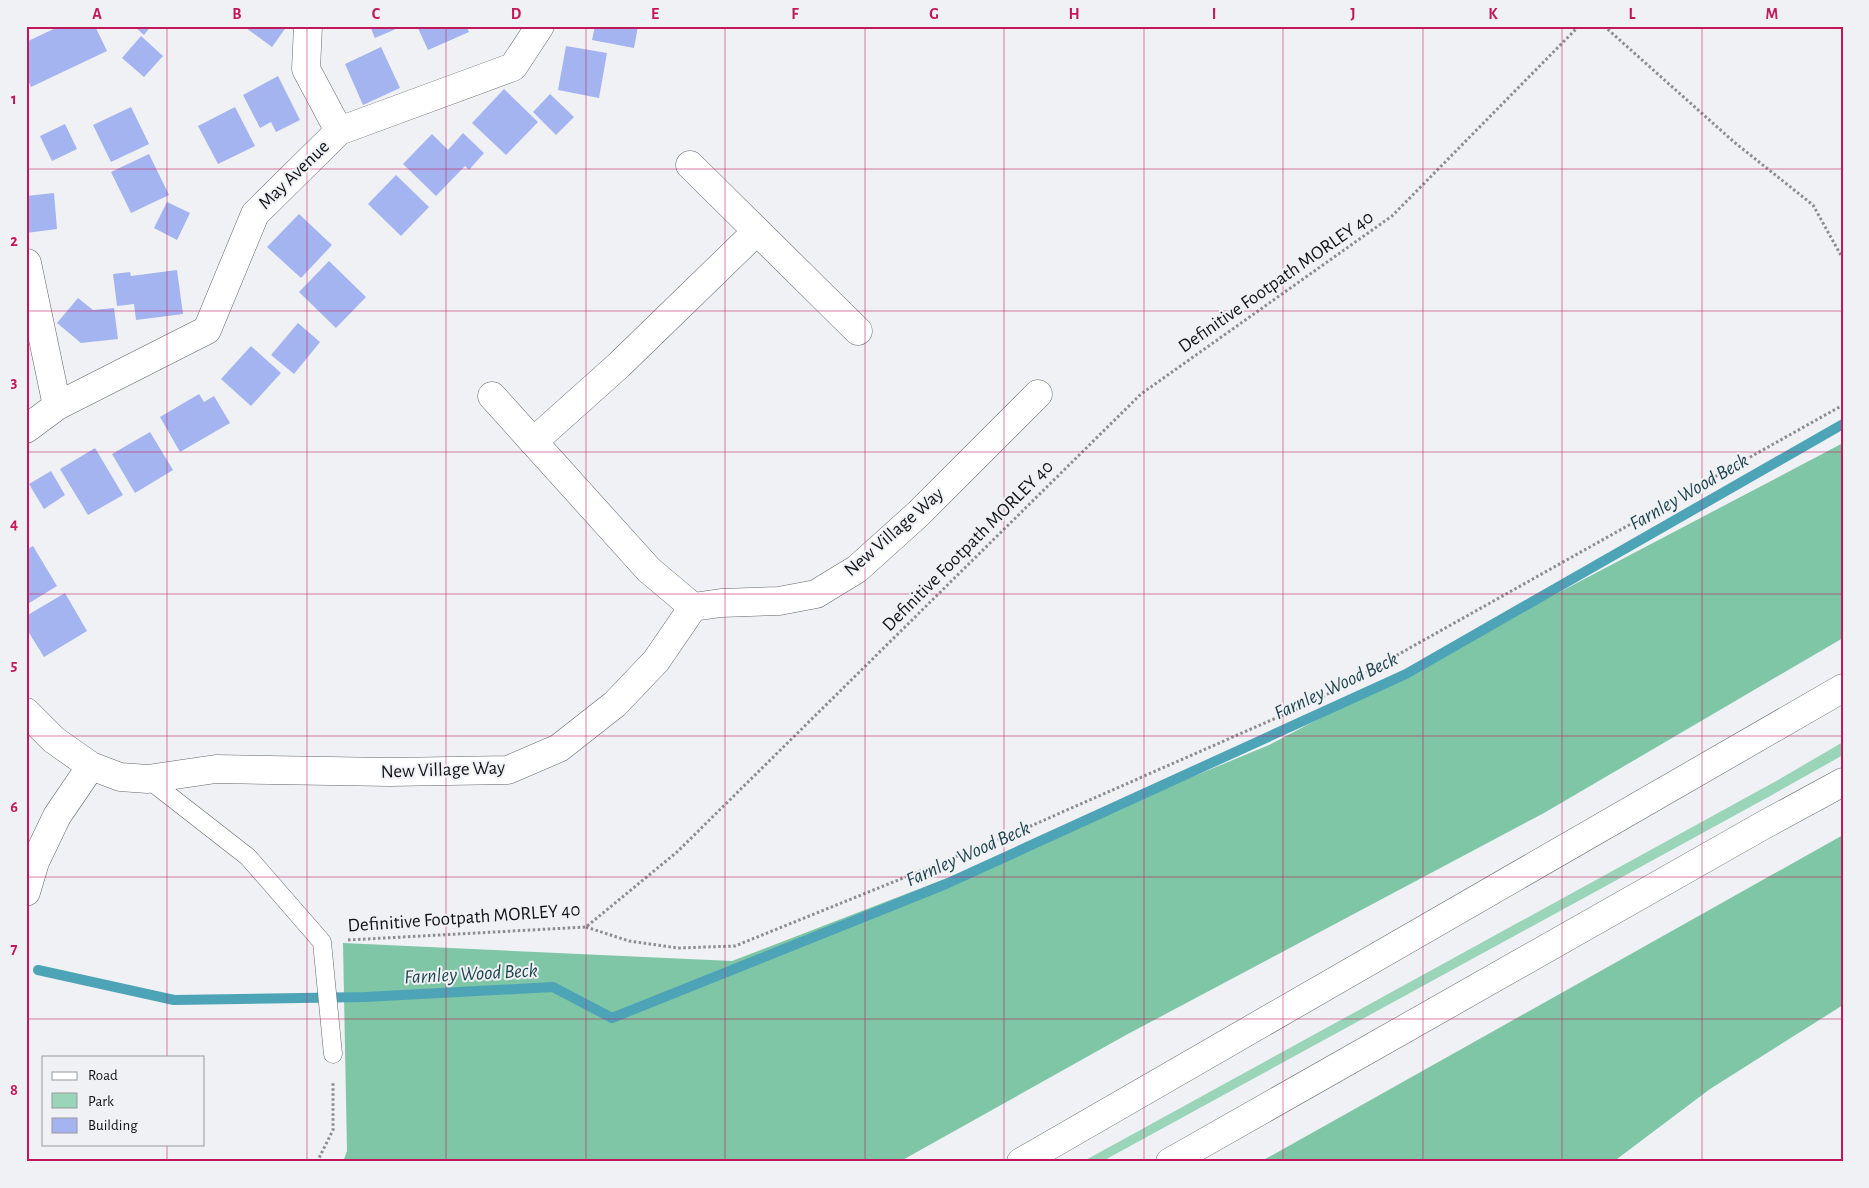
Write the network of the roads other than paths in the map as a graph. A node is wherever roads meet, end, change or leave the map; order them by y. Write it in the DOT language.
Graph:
graph roads {
  1 [pos="308,26"];
  2 [pos="540,26"];
  3 [pos="339,131"];
  4 [pos="690,165"];
  5 [pos="756,232"];
  6 [pos="27,263"];
  7 [pos="858,331"];
  8 [pos="1038,394"];
  9 [pos="492,396"];
  10 [pos="58,406"];
  11 [pos="26,429"];
  12 [pos="533,442"];
  13 [pos="693,608"];
  14 [pos="1843,688"];
  15 [pos="26,712"];
  16 [pos="92,766"];
  17 [pos="148,779"];
  18 [pos="1843,782"];
  19 [pos="26,892"];
  20 [pos="333,1054"];
  21 [pos="1021,1162"];
  22 [pos="1170,1162"];
  1 -- 3 [label="main road"];
  2 -- 3 [label="main road, May Avenue"];
  3 -- 10 [label="main road, May Avenue"];
  4 -- 5 [label="main road"];
  5 -- 7 [label="main road"];
  5 -- 12 [label="main road"];
  6 -- 10 [label="main road"];
  8 -- 13 [label="main road, New Village Way"];
  9 -- 12 [label="main road"];
  10 -- 11 [label="main road, May Avenue"];
  12 -- 13 [label="main road"];
  13 -- 17 [label="main road, New Village Way"];
  14 -- 21 [label="main road"];
  15 -- 16 [label="main road, New Village Way"];
  16 -- 17 [label="main road, New Village Way"];
  16 -- 19 [label="main road"];
  17 -- 20 [label="lane"];
  18 -- 22 [label="main road"];
}
